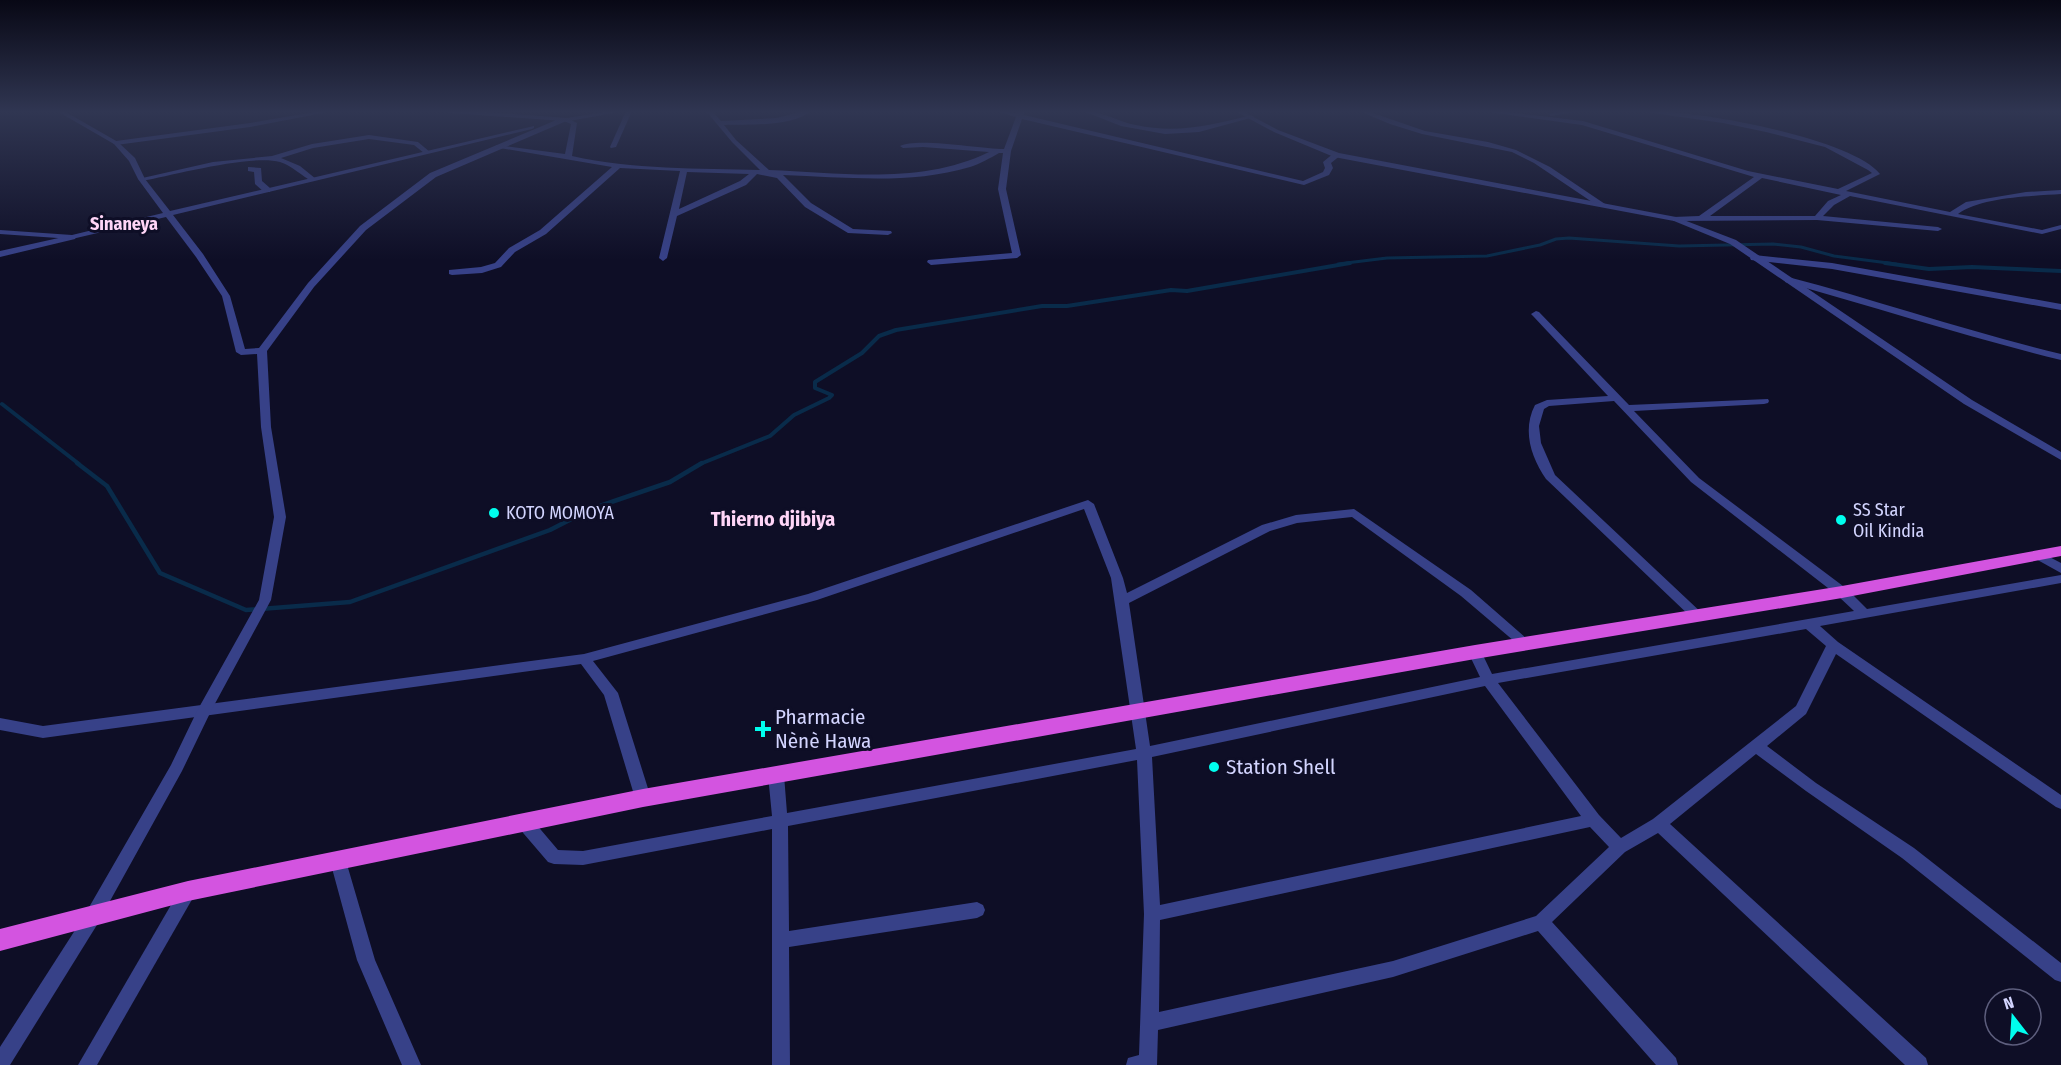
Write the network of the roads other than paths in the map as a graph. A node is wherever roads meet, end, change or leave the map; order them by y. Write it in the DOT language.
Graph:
graph roads {
  1 [pos="132,161"];
  2 [pos="239,161"];
  3 [pos="281,161"];
  4 [pos="389,161"];
  5 [pos="466,161"];
  6 [pos="589,161"];
  7 [pos="755,161"];
  8 [pos="978,161"];
  9 [pos="1006,161"];
  10 [pos="1213,161"];
  11 [pos="1329,161"];
  12 [pos="1368,161"];
  13 [pos="1531,161"];
  14 [pos="1709,161"];
  15 [pos="1856,161"];
  16 [pos="618,166"];
  17 [pos="251,169"];
  18 [pos="684,170"];
  19 [pos="755,172"];
  20 [pos="767,172"];
  21 [pos="1760,176"];
  22 [pos="142,179"];
  23 [pos="312,179"];
  24 [pos="267,190"];
  25 [pos="1840,191"];
  26 [pos="2061,192"];
  27 [pos="1850,193"];
  28 [pos="1601,204"];
  29 [pos="169,213"];
  30 [pos="674,214"];
  31 [pos="1953,214"];
  32 [pos="1816,218"];
  33 [pos="1676,219"];
  34 [pos="1700,220"];
  35 [pos="2061,227"];
  36 [pos="1938,229"];
  37 [pos="2048,231"];
  38 [pos="0,232"];
  39 [pos="888,233"];
  40 [pos="2061,235"];
  41 [pos="72,237"];
  42 [pos="0,254"];
  43 [pos="663,258"];
  44 [pos="1754,258"];
  45 [pos="931,262"];
  46 [pos="452,272"];
  47 [pos="1788,280"];
  48 [pos="2061,307"];
  49 [pos="1536,314"];
  50 [pos="262,351"];
  51 [pos="2061,357"];
  52 [pos="1617,398"];
  53 [pos="1764,401"];
  54 [pos="1626,408"];
  55 [pos="2061,457"];
  56 [pos="2061,551"];
  57 [pos="2038,555"];
  58 [pos="2061,568"];
  59 [pos="2061,579"];
  60 [pos="1842,592"];
  61 [pos="1122,601"];
  62 [pos="1863,613"];
  63 [pos="1698,616"];
  64 [pos="1808,623"];
  65 [pos="1526,644"];
  66 [pos="1833,645"];
  67 [pos="1475,652"];
  68 [pos="584,659"];
  69 [pos="1488,680"];
  70 [pos="1139,710"];
  71 [pos="204,711"];
  72 [pos="0,724"];
  73 [pos="1756,746"];
  74 [pos="1144,753"];
  75 [pos="776,775"];
  76 [pos="643,798"];
  77 [pos="2061,803"];
  78 [pos="780,820"];
  79 [pos="1593,820"];
  80 [pos="524,822"];
  81 [pos="1659,824"];
  82 [pos="1619,847"];
  83 [pos="338,861"];
  84 [pos="188,891"];
  85 [pos="977,909"];
  86 [pos="94,914"];
  87 [pos="1152,914"];
  88 [pos="1541,922"];
  89 [pos="0,940"];
  90 [pos="781,940"];
  91 [pos="2061,974"];
  92 [pos="1148,1023"];
  93 [pos="0,1064"];
  94 [pos="1144,1064"];
  95 [pos="87,1065"];
  96 [pos="412,1065"];
  97 [pos="781,1065"];
  98 [pos="1669,1065"];
  99 [pos="1919,1065"];
  1 -- 22 [label="street"];
  2 -- 22 [label="street"];
  3 -- 23 [label="street"];
  4 -- 23 [label="street"];
  5 -- 50 [label="street"];
  6 -- 16 [label="street"];
  7 -- 20 [label="street"];
  8 -- 20 [label="street"];
  9 -- 45 [label="street"];
  10 -- 11 [label="street"];
  12 -- 28 [label="street"];
  13 -- 28 [label="street"];
  14 -- 21 [label="street"];
  15 -- 25 [label="street"];
  16 -- 18 [label="street"];
  16 -- 46 [label="street"];
  17 -- 24 [label="street"];
  18 -- 19 [label="street"];
  18 -- 30 [label="street"];
  19 -- 20 [label="street"];
  19 -- 30 [label="street"];
  20 -- 39 [label="street"];
  21 -- 25 [label="street"];
  21 -- 34 [label="street"];
  22 -- 29 [label="street"];
  23 -- 24 [label="street"];
  24 -- 29 [label="street"];
  25 -- 27 [label="street"];
  26 -- 31 [label="street"];
  27 -- 31 [label="street"];
  27 -- 32 [label="street"];
  28 -- 33 [label="street"];
  29 -- 41 [label="street"];
  29 -- 50 [label="street"];
  30 -- 43 [label="street"];
  31 -- 37 [label="street"];
  32 -- 34 [label="street"];
  32 -- 36 [label="street"];
  33 -- 34 [label="street"];
  33 -- 44 [label="street"];
  35 -- 37 [label="street"];
  37 -- 40 [label="street"];
  38 -- 41 [label="street"];
  41 -- 42 [label="street"];
  44 -- 47 [label="street"];
  44 -- 48 [label="street"];
  47 -- 51 [label="street"];
  47 -- 55 [label="street"];
  49 -- 52 [label="street"];
  50 -- 71 [label="street"];
  52 -- 54 [label="street"];
  52 -- 63 [label="street"];
  53 -- 54 [label="street"];
  54 -- 60 [label="street"];
  56 -- 57 [label="highway"];
  57 -- 58 [label="street"];
  57 -- 60 [label="highway"];
  59 -- 62 [label="street"];
  60 -- 62 [label="street"];
  60 -- 63 [label="highway"];
  61 -- 65 [label="street"];
  61 -- 68 [label="street"];
  61 -- 70 [label="street"];
  62 -- 64 [label="street"];
  63 -- 65 [label="highway"];
  64 -- 66 [label="street"];
  64 -- 69 [label="street"];
  65 -- 67 [label="highway"];
  66 -- 73 [label="street"];
  66 -- 77 [label="street"];
  67 -- 69 [label="street"];
  67 -- 70 [label="highway"];
  68 -- 71 [label="street"];
  68 -- 76 [label="street"];
  69 -- 74 [label="street"];
  69 -- 79 [label="street"];
  70 -- 74 [label="street"];
  70 -- 75 [label="highway"];
  71 -- 72 [label="street"];
  71 -- 86 [label="street"];
  73 -- 81 [label="street"];
  73 -- 91 [label="street"];
  74 -- 78 [label="street"];
  74 -- 87 [label="street"];
  75 -- 76 [label="highway"];
  75 -- 78 [label="street"];
  76 -- 80 [label="highway"];
  78 -- 80 [label="street"];
  78 -- 90 [label="street"];
  79 -- 82 [label="street"];
  79 -- 87 [label="street"];
  80 -- 83 [label="highway"];
  81 -- 82 [label="street"];
  81 -- 99 [label="street"];
  82 -- 88 [label="street"];
  83 -- 84 [label="highway"];
  83 -- 96 [label="street"];
  84 -- 86 [label="highway"];
  84 -- 95 [label="street"];
  85 -- 90 [label="street"];
  86 -- 89 [label="highway"];
  86 -- 93 [label="street"];
  87 -- 92 [label="street"];
  88 -- 92 [label="street"];
  88 -- 98 [label="street"];
  90 -- 97 [label="street"];
  92 -- 94 [label="street"];
}
